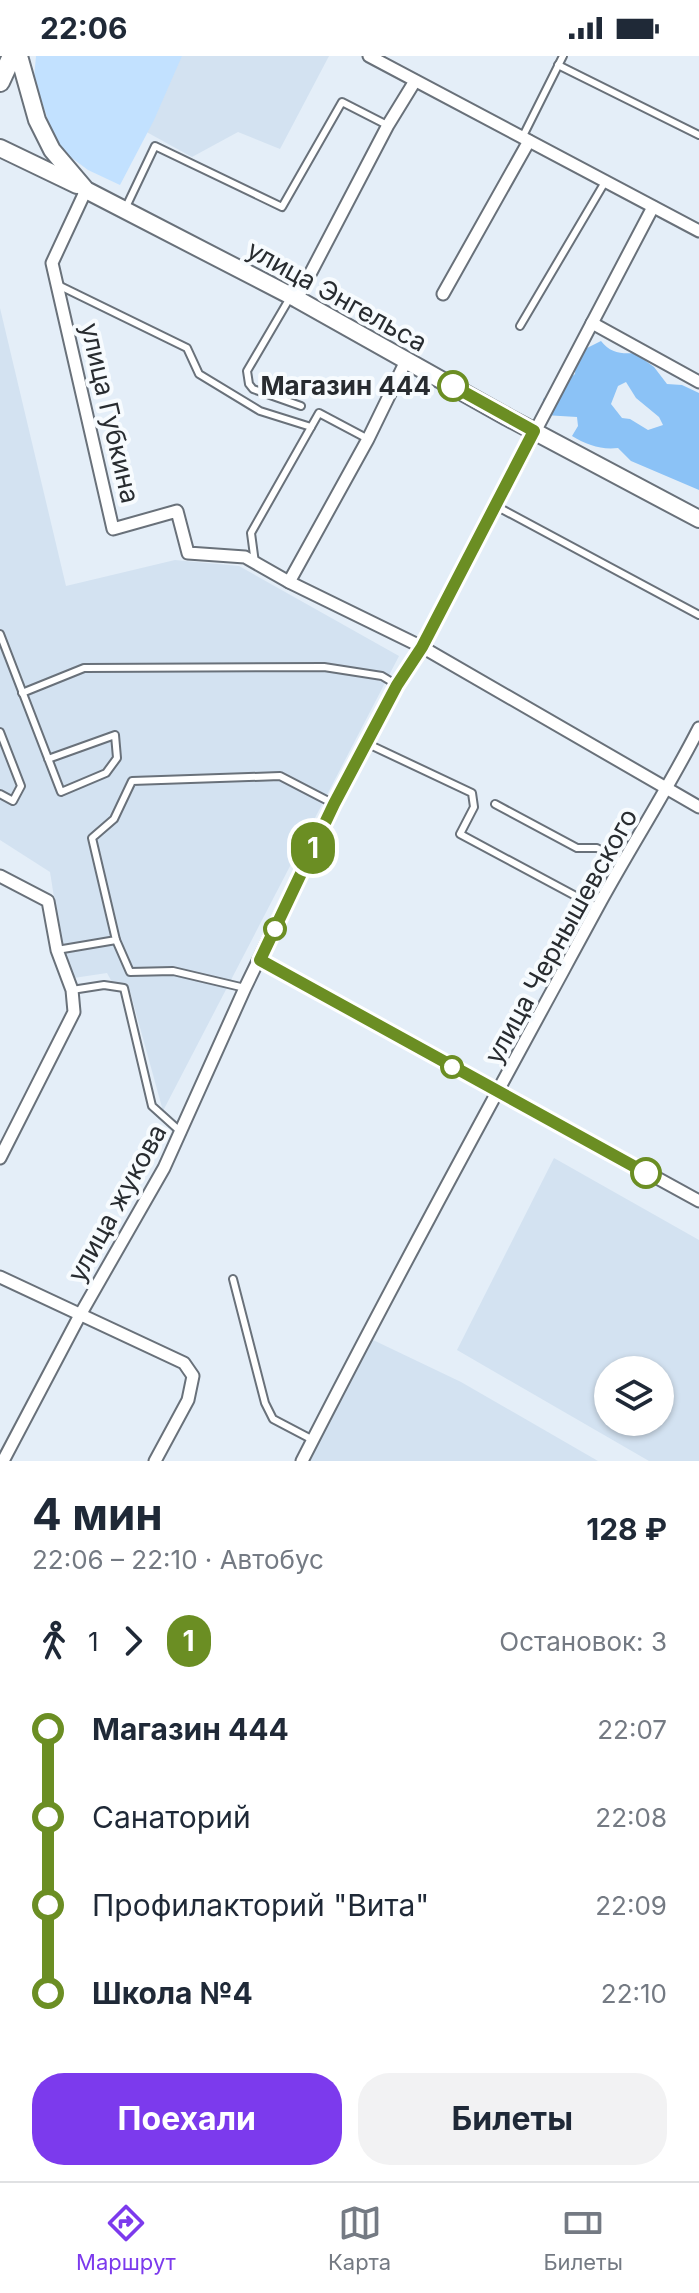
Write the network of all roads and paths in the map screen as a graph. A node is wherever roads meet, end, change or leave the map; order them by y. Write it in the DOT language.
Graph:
graph roads {
  1 [pos="12,56"];
  2 [pos="19,56"];
  3 [pos="369,56"];
  4 [pos="563,56"];
  5 [pos="558,65"];
  6 [pos="415,81"];
  7 [pos="0,82"];
  8 [pos="388,125"];
  9 [pos="699,135"];
  10 [pos="525,140"];
  11 [pos="0,148"];
  12 [pos="605,182"];
  13 [pos="86,190"];
  14 [pos="653,207"];
  15 [pos="124,210"];
  16 [pos="699,231"];
  17 [pos="55,283"];
  18 [pos="443,294"];
  19 [pos="294,298"];
  20 [pos="592,323"];
  21 [pos="520,326"];
  22 [pos="406,361"];
  23 [pos="699,382"];
  24 [pos="301,406"];
  25 [pos="311,427"];
  26 [pos="534,431"];
  27 [pos="368,439"];
  28 [pos="496,506"];
  29 [pos="699,519"];
  30 [pos="255,563"];
  31 [pos="289,582"];
  32 [pos="699,615"];
  33 [pos="0,634"];
  34 [pos="422,647"];
  35 [pos="397,685"];
  36 [pos="22,693"];
  37 [pos="699,728"];
  38 [pos="0,732"];
  39 [pos="366,743"];
  40 [pos="48,759"];
  41 [pos="667,790"];
  42 [pos="0,794"];
  43 [pos="334,804"];
  44 [pos="495,804"];
  45 [pos="699,807"];
  46 [pos="624,863"];
  47 [pos="0,876"];
  48 [pos="598,908"];
  49 [pos="116,940"];
  50 [pos="57,950"];
  51 [pos="260,960"];
  52 [pos="245,988"];
  53 [pos="72,990"];
  54 [pos="499,1093"];
  55 [pos="182,1133"];
  56 [pos="0,1158"];
  57 [pos="699,1201"];
  58 [pos="0,1277"];
  59 [pos="233,1279"];
  60 [pos="80,1315"];
  61 [pos="313,1440"];
  62 [pos="3,1461"];
  63 [pos="155,1461"];
  64 [pos="302,1461"];
  1 -- 7 [label="main road"];
  2 -- 13 [label="street, улица Энгельса"];
  3 -- 6 [label="street"];
  4 -- 5 [label="lane"];
  5 -- 9 [label="lane"];
  5 -- 10 [label="lane"];
  6 -- 8 [label="street"];
  6 -- 10 [label="street"];
  8 -- 15 [label="lane"];
  8 -- 19 [label="street"];
  10 -- 12 [label="street"];
  10 -- 18 [label="street"];
  11 -- 13 [label="street"];
  12 -- 14 [label="street"];
  12 -- 21 [label="lane"];
  13 -- 15 [label="street, улица Энгельса"];
  13 -- 17 [label="street, улица Губкина"];
  14 -- 16 [label="street"];
  14 -- 20 [label="street, улица жукова"];
  15 -- 19 [label="street, улица Энгельса"];
  17 -- 25 [label="lane"];
  17 -- 30 [label="street, улица Губкина"];
  19 -- 22 [label="street, улица Энгельса"];
  19 -- 24 [label="lane"];
  20 -- 23 [label="street"];
  20 -- 26 [label="street, улица жукова"];
  22 -- 26 [label="street, улица Энгельса"];
  22 -- 27 [label="street"];
  25 -- 27 [label="lane"];
  25 -- 30 [label="lane"];
  26 -- 28 [label="street, улица жукова"];
  26 -- 29 [label="street, улица Энгельса"];
  27 -- 31 [label="street"];
  28 -- 32 [label="lane"];
  28 -- 34 [label="street, улица жукова"];
  30 -- 31 [label="street, улица Губкина"];
  31 -- 34 [label="street, улица Губкина"];
  33 -- 36 [label="lane"];
  34 -- 35 [label="street, улица жукова"];
  34 -- 41 [label="street, улица Губкина"];
  35 -- 36 [label="lane"];
  35 -- 39 [label="street, улица жукова"];
  36 -- 40 [label="lane"];
  37 -- 41 [label="street, улица Чернышевского"];
  38 -- 42 [label="lane"];
  39 -- 43 [label="street, улица жукова"];
  39 -- 48 [label="lane"];
  40 -- 40 [label="lane"];
  41 -- 45 [label="street, улица Губкина"];
  41 -- 46 [label="street, улица Чернышевского"];
  43 -- 49 [label="lane"];
  43 -- 51 [label="street, улица жукова"];
  44 -- 46 [label="lane"];
  46 -- 48 [label="street, улица Чернышевского"];
  47 -- 50 [label="street"];
  48 -- 54 [label="street, улица Чернышевского"];
  49 -- 50 [label="lane"];
  49 -- 52 [label="lane"];
  50 -- 53 [label="street"];
  51 -- 52 [label="street, улица жукова"];
  51 -- 54 [label="street"];
  52 -- 55 [label="street, улица жукова"];
  53 -- 55 [label="lane"];
  53 -- 56 [label="street"];
  54 -- 57 [label="street"];
  54 -- 61 [label="street, улица Чернышевского"];
  55 -- 60 [label="street, улица жукова"];
  58 -- 60 [label="street"];
  59 -- 61 [label="lane"];
  60 -- 62 [label="street, улица жукова"];
  60 -- 63 [label="street"];
  61 -- 64 [label="street, улица Чернышевского"];
}
